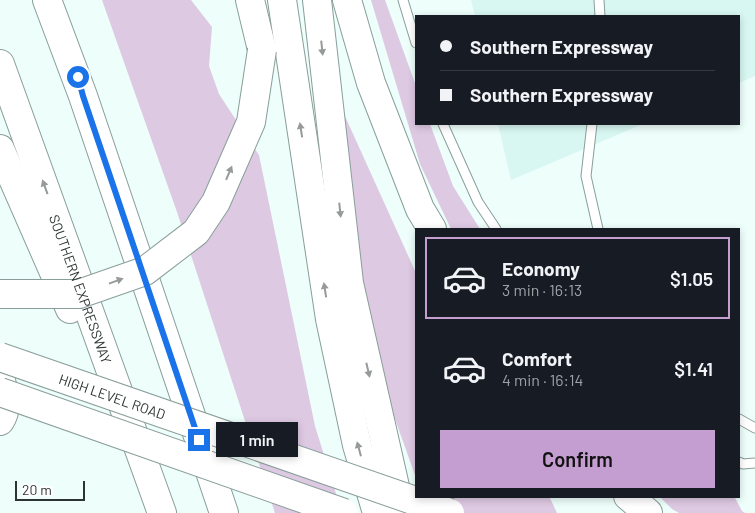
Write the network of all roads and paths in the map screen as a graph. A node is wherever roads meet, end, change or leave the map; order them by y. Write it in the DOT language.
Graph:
graph roads {
  1 [pos="47,0"];
  2 [pos="60,0"];
  3 [pos="250,0"];
  4 [pos="282,0"];
  5 [pos="317,0"];
  6 [pos="347,0"];
  7 [pos="403,0"];
  8 [pos="599,0"];
  9 [pos="600,15"];
  10 [pos="415,40"];
  11 [pos="0,64"];
  12 [pos="83,96"];
  13 [pos="443,125"];
  14 [pos="592,125"];
  15 [pos="0,149"];
  16 [pos="431,228"];
  17 [pos="495,228"];
  18 [pos="598,228"];
  19 [pos="0,294"];
  20 [pos="0,357"];
  21 [pos="0,377"];
  22 [pos="0,392"];
  23 [pos="740,420"];
  24 [pos="0,421"];
  25 [pos="755,428"];
  26 [pos="740,462"];
  27 [pos="755,463"];
  28 [pos="630,498"];
  29 [pos="156,513"];
  30 [pos="162,513"];
  31 [pos="224,513"];
  32 [pos="344,513"];
  33 [pos="377,513"];
  34 [pos="401,513"];
  35 [pos="450,513"];
  36 [pos="648,513"];
  1 -- 12 [label="highway"];
  2 -- 12 [label="highway"];
  19 -- 3 [label="highway, one-way, bridge"];
  33 -- 4 [label="highway, one-way"];
  5 -- 34 [label="highway, one-way"];
  6 -- 16 [label="highway"];
  7 -- 10 [label="lane"];
  8 -- 9 [label="lane"];
  30 -- 11 [label="highway, SOUTHERN EXPRESSWAY, one-way"];
  12 -- 31 [label="highway"];
  13 -- 17 [label="lane"];
  14 -- 18 [label="lane"];
  15 -- 29 [label="highway"];
  20 -- 35 [label="highway, HIGH LEVEL ROAD, bridge"];
  21 -- 24 [label="highway"];
  22 -- 32 [label="highway, bridge"];
  23 -- 25 [label="lane"];
  26 -- 27 [label="lane"];
  28 -- 36 [label="highway"];
}
